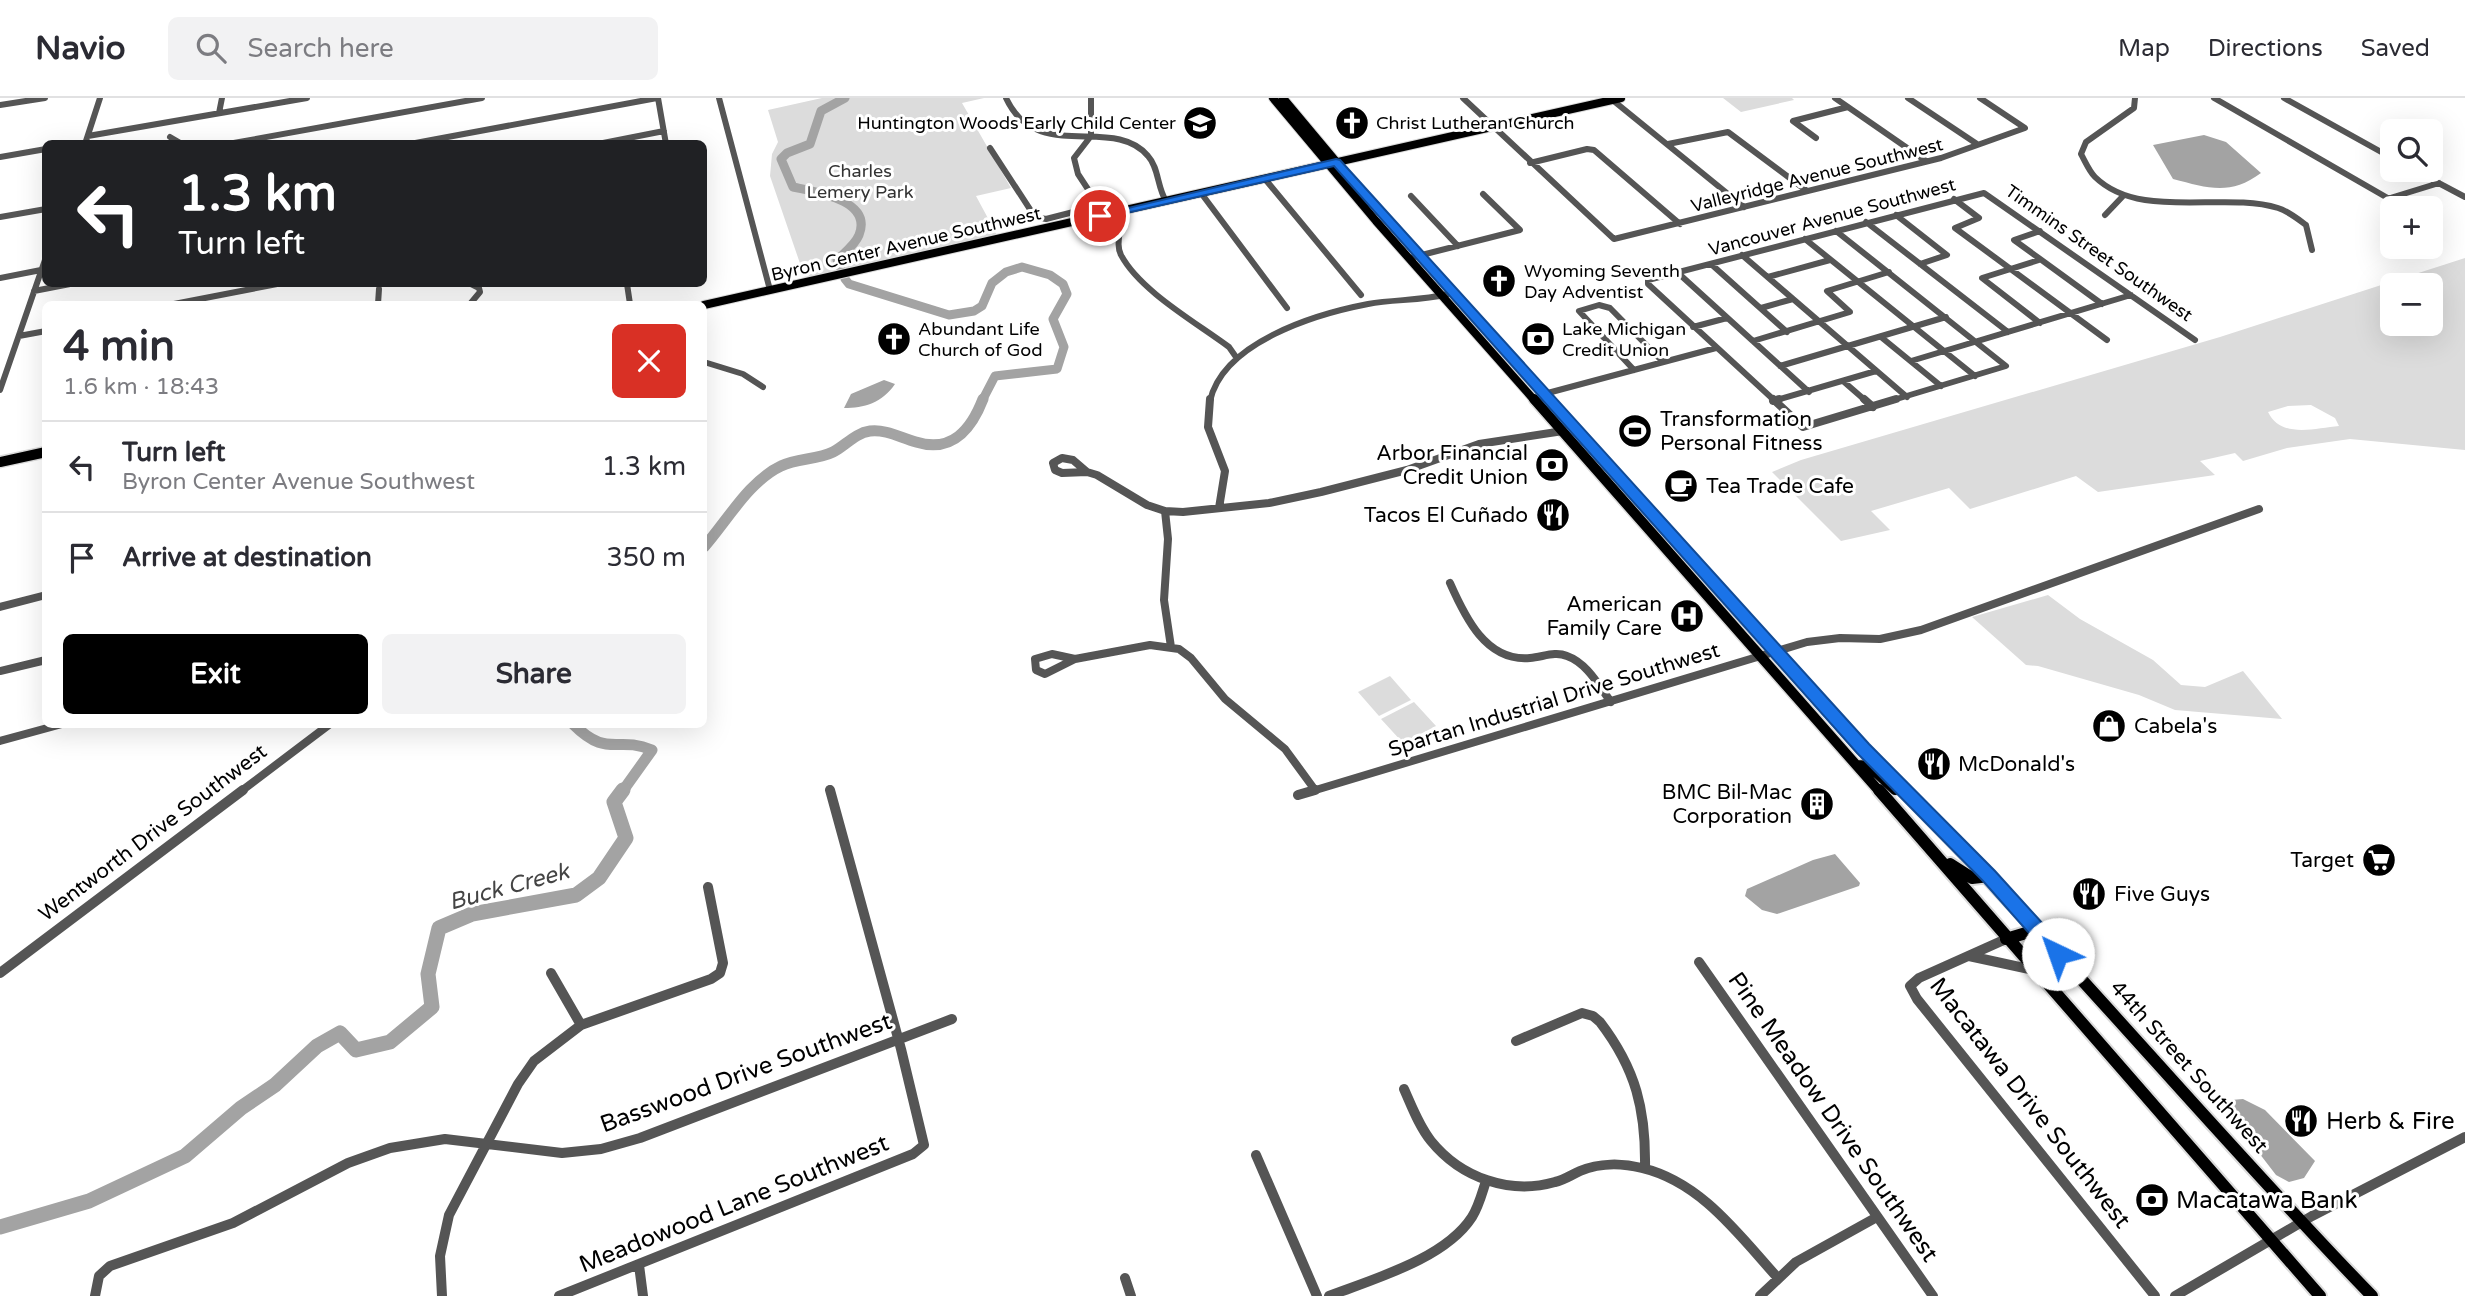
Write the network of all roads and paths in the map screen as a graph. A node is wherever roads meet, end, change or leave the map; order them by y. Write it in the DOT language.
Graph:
graph roads {
  1 [pos="45,98"];
  2 [pos="100,98"];
  3 [pos="222,98"];
  4 [pos="307,98"];
  5 [pos="482,98"];
  6 [pos="657,98"];
  7 [pos="719,98"];
  8 [pos="1006,98"];
  9 [pos="1091,98"];
  10 [pos="1273,98"];
  11 [pos="1283,98"];
  12 [pos="1463,98"];
  13 [pos="1598,98"];
  14 [pos="1835,98"];
  15 [pos="1908,98"];
  16 [pos="1980,98"];
  17 [pos="2135,98"];
  18 [pos="2214,98"];
  19 [pos="2284,98"];
  20 [pos="1614,99"];
  21 [pos="0,106"];
  22 [pos="1848,107"];
  23 [pos="219,113"];
  24 [pos="1490,126"];
  25 [pos="664,131"];
  26 [pos="1090,136"];
  27 [pos="170,137"];
  28 [pos="1816,138"];
  29 [pos="84,140"];
  30 [pos="89,140"];
  31 [pos="175,140"];
  32 [pos="250,140"];
  33 [pos="432,140"];
  34 [pos="618,140"];
  35 [pos="665,140"];
  36 [pos="1668,144"];
  37 [pos="1977,144"];
  38 [pos="990,148"];
  39 [pos="42,150"];
  40 [pos="2380,151"];
  41 [pos="0,157"];
  42 [pos="1926,161"];
  43 [pos="1336,162"];
  44 [pos="1530,163"];
  45 [pos="1327,164"];
  46 [pos="1265,179"];
  47 [pos="2439,183"];
  48 [pos="1807,191"];
  49 [pos="1202,193"];
  50 [pos="1984,193"];
  51 [pos="1483,194"];
  52 [pos="2124,195"];
  53 [pos="1411,196"];
  54 [pos="2382,196"];
  55 [pos="2397,196"];
  56 [pos="2465,197"];
  57 [pos="1954,199"];
  58 [pos="1166,201"];
  59 [pos="1744,207"];
  60 [pos="42,209"];
  61 [pos="1118,212"];
  62 [pos="2107,213"];
  63 [pos="1896,215"];
  64 [pos="0,217"];
  65 [pos="1866,222"];
  66 [pos="1680,224"];
  67 [pos="1836,231"];
  68 [pos="2039,231"];
  69 [pos="1805,239"];
  70 [pos="1458,246"];
  71 [pos="2312,250"];
  72 [pos="1742,255"];
  73 [pos="1420,256"];
  74 [pos="1410,258"];
  75 [pos="1830,260"];
  76 [pos="2039,260"];
  77 [pos="1710,264"];
  78 [pos="1920,264"];
  79 [pos="2010,268"];
  80 [pos="41,270"];
  81 [pos="1677,272"];
  82 [pos="1889,272"];
  83 [pos="1768,277"];
  84 [pos="0,278"];
  85 [pos="1857,281"];
  86 [pos="52,287"];
  87 [pos="262,287"];
  88 [pos="477,287"];
  89 [pos="379,289"];
  90 [pos="34,290"];
  91 [pos="770,290"];
  92 [pos="1453,293"];
  93 [pos="1361,295"];
  94 [pos="1443,295"];
  95 [pos="2131,295"];
  96 [pos="1793,299"];
  97 [pos="189,301"];
  98 [pos="378,301"];
  99 [pos="472,301"];
  100 [pos="707,304"];
  101 [pos="2102,304"];
  102 [pos="1287,308"];
  103 [pos="1760,308"];
  104 [pos="2071,313"];
  105 [pos="1945,317"];
  106 [pos="1727,318"];
  107 [pos="1821,322"];
  108 [pos="2040,323"];
  109 [pos="1693,327"];
  110 [pos="1914,327"];
  111 [pos="1474,330"];
  112 [pos="1486,330"];
  113 [pos="42,332"];
  114 [pos="1787,332"];
  115 [pos="2008,332"];
  116 [pos="19,336"];
  117 [pos="1881,337"];
  118 [pos="2107,340"];
  119 [pos="2195,340"];
  120 [pos="1753,341"];
  121 [pos="1976,341"];
  122 [pos="1848,346"];
  123 [pos="1716,348"];
  124 [pos="1944,351"];
  125 [pos="1236,357"];
  126 [pos="1911,361"];
  127 [pos="1663,362"];
  128 [pos="707,363"];
  129 [pos="1780,366"];
  130 [pos="1634,370"];
  131 [pos="1876,371"];
  132 [pos="1975,376"];
  133 [pos="1843,381"];
  134 [pos="1941,386"];
  135 [pos="763,387"];
  136 [pos="0,390"];
  137 [pos="1809,392"];
  138 [pos="1544,394"];
  139 [pos="1532,395"];
  140 [pos="1908,397"];
  141 [pos="1773,401"];
  142 [pos="1873,407"];
  143 [pos="1560,427"];
  144 [pos="1575,428"];
  145 [pos="1584,438"];
  146 [pos="42,453"];
  147 [pos="0,462"];
  148 [pos="1087,472"];
  149 [pos="1607,480"];
  150 [pos="1624,484"];
  151 [pos="1219,508"];
  152 [pos="2259,509"];
  153 [pos="1165,511"];
  154 [pos="1670,550"];
  155 [pos="1686,551"];
  156 [pos="1450,583"];
  157 [pos="42,595"];
  158 [pos="0,607"];
  159 [pos="1171,647"];
  160 [pos="1776,652"];
  161 [pos="1762,656"];
  162 [pos="1075,659"];
  163 [pos="42,661"];
  164 [pos="0,671"];
  165 [pos="1611,702"];
  166 [pos="47,728"];
  167 [pos="325,728"];
  168 [pos="0,741"];
  169 [pos="1858,765"];
  170 [pos="830,789"];
  171 [pos="1315,790"];
  172 [pos="1298,795"];
  173 [pos="1910,797"];
  174 [pos="1929,847"];
  175 [pos="1989,876"];
  176 [pos="708,887"];
  177 [pos="2043,937"];
  178 [pos="2006,939"];
  179 [pos="1968,956"];
  180 [pos="1699,962"];
  181 [pos="2034,970"];
  182 [pos="0,973"];
  183 [pos="551,973"];
  184 [pos="953,1019"];
  185 [pos="581,1025"];
  186 [pos="899,1040"];
  187 [pos="1516,1041"];
  188 [pos="1404,1089"];
  189 [pos="2465,1137"];
  190 [pos="487,1142"];
  191 [pos="1256,1155"];
  192 [pos="1645,1168"];
  193 [pos="1486,1181"];
  194 [pos="1877,1217"];
  195 [pos="2302,1224"];
  196 [pos="2271,1241"];
  197 [pos="639,1265"];
  198 [pos="1777,1277"];
  199 [pos="1125,1278"];
  200 [pos="95,1296"];
  201 [pos="442,1296"];
  202 [pos="559,1296"];
  203 [pos="643,1296"];
  204 [pos="1131,1296"];
  205 [pos="1317,1296"];
  206 [pos="1329,1296"];
  207 [pos="1760,1296"];
  208 [pos="1934,1296"];
  209 [pos="2155,1296"];
  210 [pos="2175,1296"];
  211 [pos="2320,1296"];
  212 [pos="2372,1296"];
  1 -- 21 [label="street"];
  2 -- 29 [label="street"];
  3 -- 23 [label="street"];
  4 -- 23 [label="street"];
  5 -- 32 [label="street"];
  6 -- 25 [label="street"];
  6 -- 33 [label="street"];
  7 -- 91 [label="street"];
  8 -- 26 [label="street"];
  9 -- 26 [label="street"];
  10 -- 45 [label="main road"];
  11 -- 43 [label="main road, 44th Street Southwest"];
  12 -- 24 [label="street"];
  13 -- 24 [label="main road, Byron Center Avenue Southwest"];
  14 -- 22 [label="street"];
  15 -- 37 [label="street"];
  16 -- 37 [label="street, Valleyridge Avenue Southwest"];
  17 -- 52 [label="street"];
  18 -- 54 [label="street"];
  19 -- 40 [label="street"];
  20 -- 24 [label="main road, Byron Center Avenue Southwest"];
  20 -- 36 [label="street"];
  22 -- 28 [label="street"];
  22 -- 42 [label="street"];
  23 -- 30 [label="street"];
  24 -- 43 [label="main road, Byron Center Avenue Southwest"];
  24 -- 44 [label="street"];
  25 -- 34 [label="street"];
  25 -- 35 [label="street"];
  26 -- 38 [label="street"];
  26 -- 58 [label="street"];
  27 -- 31 [label="street"];
  36 -- 48 [label="street"];
  36 -- 59 [label="street"];
  37 -- 42 [label="street, Valleyridge Avenue Southwest"];
  39 -- 41 [label="street"];
  42 -- 48 [label="street, Valleyridge Avenue Southwest"];
  43 -- 45 [label="main road, Byron Center Avenue Southwest"];
  43 -- 73 [label="main road, 44th Street Southwest"];
  44 -- 66 [label="street"];
  44 -- 66 [label="street, Valleyridge Avenue Southwest"];
  45 -- 46 [label="main road, Byron Center Avenue Southwest"];
  45 -- 74 [label="main road"];
  46 -- 49 [label="main road, Byron Center Avenue Southwest"];
  46 -- 93 [label="street"];
  47 -- 55 [label="street"];
  47 -- 56 [label="street"];
  48 -- 59 [label="street, Valleyridge Avenue Southwest"];
  49 -- 58 [label="main road, Byron Center Avenue Southwest"];
  49 -- 102 [label="street"];
  50 -- 57 [label="street, Vancouver Avenue Southwest"];
  50 -- 68 [label="street, Timmins Street Southwest"];
  51 -- 70 [label="street"];
  52 -- 62 [label="street"];
  52 -- 71 [label="street"];
  53 -- 70 [label="street"];
  57 -- 63 [label="street, Vancouver Avenue Southwest"];
  57 -- 79 [label="street"];
  58 -- 61 [label="main road, Byron Center Avenue Southwest"];
  59 -- 66 [label="street, Valleyridge Avenue Southwest"];
  60 -- 64 [label="street"];
  61 -- 91 [label="main road, Byron Center Avenue Southwest"];
  61 -- 125 [label="street"];
  63 -- 65 [label="street, Vancouver Avenue Southwest"];
  63 -- 78 [label="street"];
  65 -- 67 [label="street, Vancouver Avenue Southwest"];
  65 -- 78 [label="street"];
  67 -- 69 [label="street, Vancouver Avenue Southwest"];
  67 -- 82 [label="street"];
  68 -- 76 [label="street"];
  68 -- 95 [label="street, Timmins Street Southwest"];
  69 -- 72 [label="street, Vancouver Avenue Southwest"];
  69 -- 75 [label="street"];
  70 -- 73 [label="street"];
  72 -- 77 [label="street, Vancouver Avenue Southwest"];
  72 -- 83 [label="street"];
  73 -- 74 [label="street"];
  73 -- 92 [label="main road, 44th Street Southwest"];
  74 -- 94 [label="main road"];
  75 -- 83 [label="street"];
  75 -- 85 [label="street"];
  76 -- 79 [label="street"];
  76 -- 101 [label="street"];
  77 -- 81 [label="street, Vancouver Avenue Southwest"];
  77 -- 103 [label="street"];
  78 -- 115 [label="street"];
  79 -- 104 [label="street"];
  79 -- 108 [label="street"];
  80 -- 84 [label="street"];
  80 -- 90 [label="street"];
  81 -- 106 [label="street"];
  81 -- 109 [label="street, Vancouver Avenue Southwest"];
  82 -- 85 [label="street"];
  82 -- 105 [label="street"];
  83 -- 96 [label="street"];
  85 -- 107 [label="street"];
  85 -- 110 [label="street"];
  86 -- 90 [label="street"];
  87 -- 97 [label="street"];
  88 -- 99 [label="street"];
  89 -- 98 [label="street"];
  90 -- 116 [label="street"];
  91 -- 100 [label="main road, Byron Center Avenue Southwest"];
  92 -- 94 [label="street"];
  92 -- 112 [label="main road, 44th Street Southwest"];
  94 -- 111 [label="main road"];
  94 -- 125 [label="street"];
  95 -- 101 [label="street"];
  95 -- 119 [label="street, Timmins Street Southwest"];
  96 -- 103 [label="street"];
  96 -- 107 [label="street"];
  101 -- 104 [label="street"];
  103 -- 114 [label="street"];
  104 -- 108 [label="street"];
  104 -- 118 [label="street"];
  105 -- 110 [label="street"];
  105 -- 121 [label="street"];
  106 -- 109 [label="street"];
  106 -- 120 [label="street"];
  107 -- 114 [label="street"];
  107 -- 122 [label="street"];
  108 -- 115 [label="street"];
  109 -- 123 [label="street"];
  110 -- 117 [label="street"];
  110 -- 124 [label="street"];
  111 -- 112 [label="main road"];
  111 -- 139 [label="main road"];
  112 -- 138 [label="main road, 44th Street Southwest"];
  113 -- 116 [label="street"];
  114 -- 120 [label="street"];
  115 -- 121 [label="street"];
  116 -- 136 [label="street"];
  117 -- 122 [label="street"];
  117 -- 126 [label="street"];
  120 -- 129 [label="street"];
  121 -- 124 [label="street"];
  121 -- 132 [label="street"];
  122 -- 129 [label="street"];
  122 -- 131 [label="street"];
  123 -- 127 [label="street"];
  123 -- 141 [label="street"];
  124 -- 126 [label="street"];
  124 -- 132 [label="street"];
  125 -- 151 [label="street"];
  126 -- 134 [label="street"];
  127 -- 130 [label="street"];
  127 -- 130 [label="street"];
  128 -- 135 [label="street"];
  129 -- 137 [label="street"];
  130 -- 138 [label="street"];
  131 -- 133 [label="street"];
  131 -- 140 [label="street"];
  132 -- 134 [label="street"];
  133 -- 137 [label="street"];
  133 -- 142 [label="street"];
  134 -- 140 [label="street"];
  137 -- 141 [label="street"];
  138 -- 139 [label="main road"];
  138 -- 144 [label="main road, 44th Street Southwest"];
  139 -- 143 [label="main road"];
  140 -- 142 [label="street"];
  141 -- 142 [label="street"];
  143 -- 144 [label="main road"];
  143 -- 145 [label="main road"];
  143 -- 149 [label="main road"];
  143 -- 151 [label="street"];
  144 -- 145 [label="main road, 44th Street Southwest"];
  145 -- 150 [label="main road, 44th Street Southwest"];
  146 -- 147 [label="main road"];
  148 -- 153 [label="street"];
  149 -- 150 [label="main road"];
  149 -- 154 [label="main road"];
  150 -- 155 [label="main road, 44th Street Southwest"];
  151 -- 153 [label="street"];
  152 -- 160 [label="street, Spartan Industrial Drive Southwest"];
  153 -- 159 [label="street"];
  154 -- 155 [label="main road"];
  154 -- 161 [label="main road"];
  155 -- 160 [label="main road, 44th Street Southwest"];
  156 -- 165 [label="street"];
  157 -- 158 [label="street"];
  159 -- 162 [label="street"];
  159 -- 171 [label="street"];
  160 -- 161 [label="street, Spartan Industrial Drive Southwest"];
  160 -- 173 [label="main road, 44th Street Southwest"];
  161 -- 165 [label="street, Spartan Industrial Drive Southwest"];
  161 -- 169 [label="main road"];
  163 -- 164 [label="street"];
  165 -- 171 [label="street, Spartan Industrial Drive Southwest"];
  166 -- 168 [label="street"];
  167 -- 182 [label="street, Wentworth Drive Southwest"];
  169 -- 173 [label="main road"];
  169 -- 174 [label="main road"];
  170 -- 186 [label="street"];
  171 -- 172 [label="street, Spartan Industrial Drive Southwest"];
  173 -- 175 [label="main road, 44th Street Southwest"];
  174 -- 175 [label="main road"];
  174 -- 178 [label="main road"];
  175 -- 177 [label="main road, 44th Street Southwest"];
  176 -- 185 [label="street"];
  177 -- 178 [label="main road"];
  177 -- 195 [label="main road, 44th Street Southwest"];
  178 -- 179 [label="street, Macatawa Drive Southwest"];
  178 -- 181 [label="main road"];
  179 -- 181 [label="street, Macatawa Drive Southwest"];
  179 -- 209 [label="street, Macatawa Drive Southwest"];
  180 -- 194 [label="street, Pine Meadow Drive Southwest"];
  181 -- 196 [label="main road"];
  183 -- 185 [label="street"];
  184 -- 186 [label="street, Basswood Drive Southwest"];
  185 -- 190 [label="street"];
  186 -- 190 [label="street, Basswood Drive Southwest"];
  186 -- 197 [label="street, Meadowood Lane Southwest"];
  187 -- 192 [label="street"];
  188 -- 193 [label="street"];
  189 -- 195 [label="street"];
  190 -- 200 [label="street, Basswood Drive Southwest"];
  190 -- 201 [label="street"];
  191 -- 205 [label="street"];
  192 -- 193 [label="street"];
  192 -- 198 [label="street"];
  193 -- 206 [label="street"];
  194 -- 198 [label="street"];
  194 -- 208 [label="street, Pine Meadow Drive Southwest"];
  195 -- 196 [label="street"];
  195 -- 212 [label="main road, 44th Street Southwest"];
  196 -- 210 [label="street"];
  196 -- 211 [label="main road"];
  197 -- 202 [label="street, Meadowood Lane Southwest"];
  197 -- 203 [label="street"];
  198 -- 207 [label="street"];
  199 -- 204 [label="street"];
}
